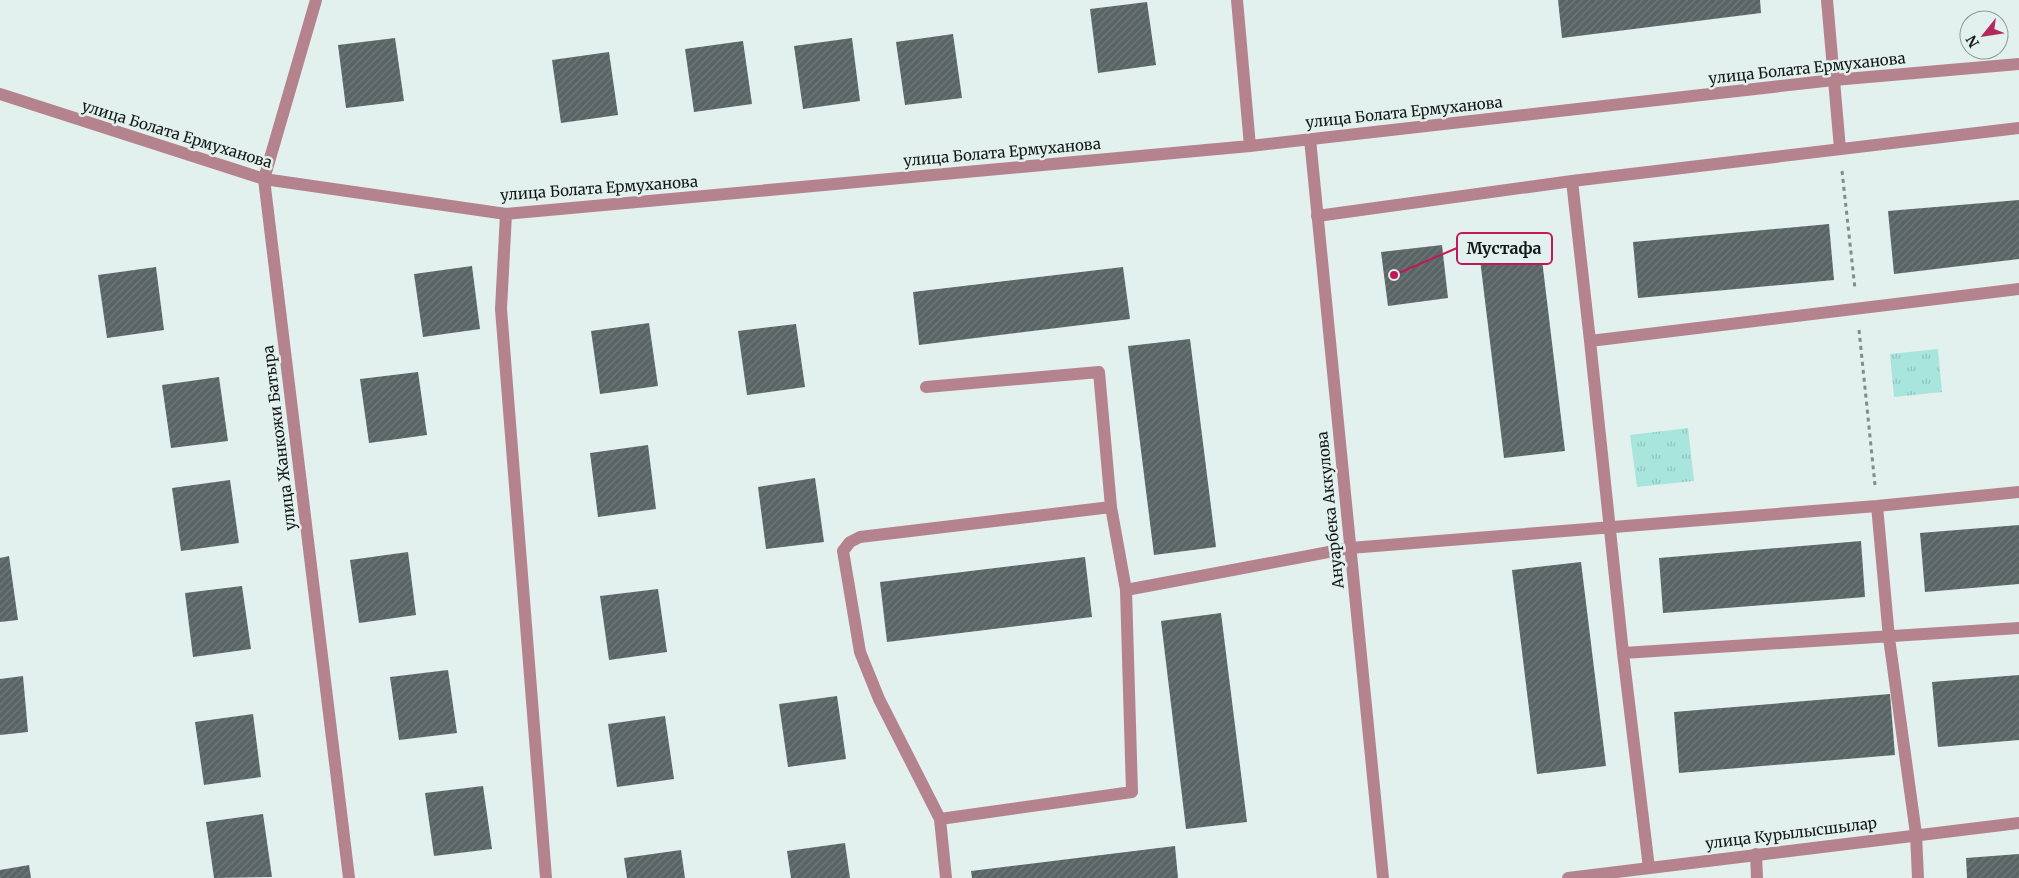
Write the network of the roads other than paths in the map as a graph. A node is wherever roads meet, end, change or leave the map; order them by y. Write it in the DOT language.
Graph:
graph roads {
  1 [pos="316,0"];
  2 [pos="1237,0"];
  3 [pos="1827,0"];
  4 [pos="2019,64"];
  5 [pos="1834,80"];
  6 [pos="0,94"];
  7 [pos="2019,128"];
  8 [pos="1310,139"];
  9 [pos="1250,146"];
  10 [pos="1840,149"];
  11 [pos="264,180"];
  12 [pos="1572,181"];
  13 [pos="506,214"];
  14 [pos="1317,216"];
  15 [pos="2019,289"];
  16 [pos="1590,341"];
  17 [pos="926,387"];
  18 [pos="2019,492"];
  19 [pos="1877,506"];
  20 [pos="1111,507"];
  21 [pos="1608,526"];
  22 [pos="1350,548"];
  23 [pos="1126,590"];
  24 [pos="2019,628"];
  25 [pos="1889,638"];
  26 [pos="1623,653"];
  27 [pos="940,819"];
  28 [pos="2019,822"];
  29 [pos="1916,834"];
  30 [pos="1756,854"];
  31 [pos="1649,868"];
  32 [pos="349,878"];
  33 [pos="546,878"];
  34 [pos="946,878"];
  35 [pos="1383,878"];
  36 [pos="1568,878"];
  37 [pos="1757,878"];
  38 [pos="1918,878"];
  1 -- 11 [label="street, улица Жанкожи Батыра"];
  2 -- 9 [label="street"];
  3 -- 5 [label="street"];
  4 -- 5 [label="street, улица Болата Ермуханова"];
  5 -- 8 [label="street, улица Болата Ермуханова"];
  5 -- 10 [label="street"];
  6 -- 11 [label="street, улица Болата Ермуханова"];
  7 -- 10 [label="street"];
  8 -- 9 [label="street, улица Болата Ермуханова"];
  8 -- 14 [label="street, Ануарбека Аккулова"];
  9 -- 13 [label="street, улица Болата Ермуханова"];
  10 -- 12 [label="street"];
  11 -- 13 [label="street, улица Болата Ермуханова"];
  11 -- 32 [label="street, улица Жанкожи Батыра"];
  12 -- 14 [label="street"];
  12 -- 16 [label="street"];
  13 -- 33 [label="street"];
  14 -- 22 [label="street, Ануарбека Аккулова"];
  15 -- 16 [label="street"];
  16 -- 21 [label="street"];
  17 -- 20 [label="street"];
  18 -- 19 [label="street"];
  19 -- 21 [label="street"];
  19 -- 25 [label="street"];
  20 -- 23 [label="street"];
  20 -- 27 [label="street"];
  21 -- 22 [label="street"];
  21 -- 26 [label="street"];
  22 -- 23 [label="street"];
  22 -- 35 [label="street, Ануарбека Аккулова"];
  23 -- 27 [label="street"];
  24 -- 25 [label="street"];
  25 -- 26 [label="street"];
  25 -- 29 [label="street"];
  26 -- 31 [label="street"];
  27 -- 34 [label="street"];
  28 -- 29 [label="street, улица Курылысшылар"];
  29 -- 30 [label="street, улица Курылысшылар"];
  29 -- 38 [label="street"];
  30 -- 31 [label="street, улица Курылысшылар"];
  30 -- 37 [label="street"];
  31 -- 36 [label="street, улица Курылысшылар"];
}
